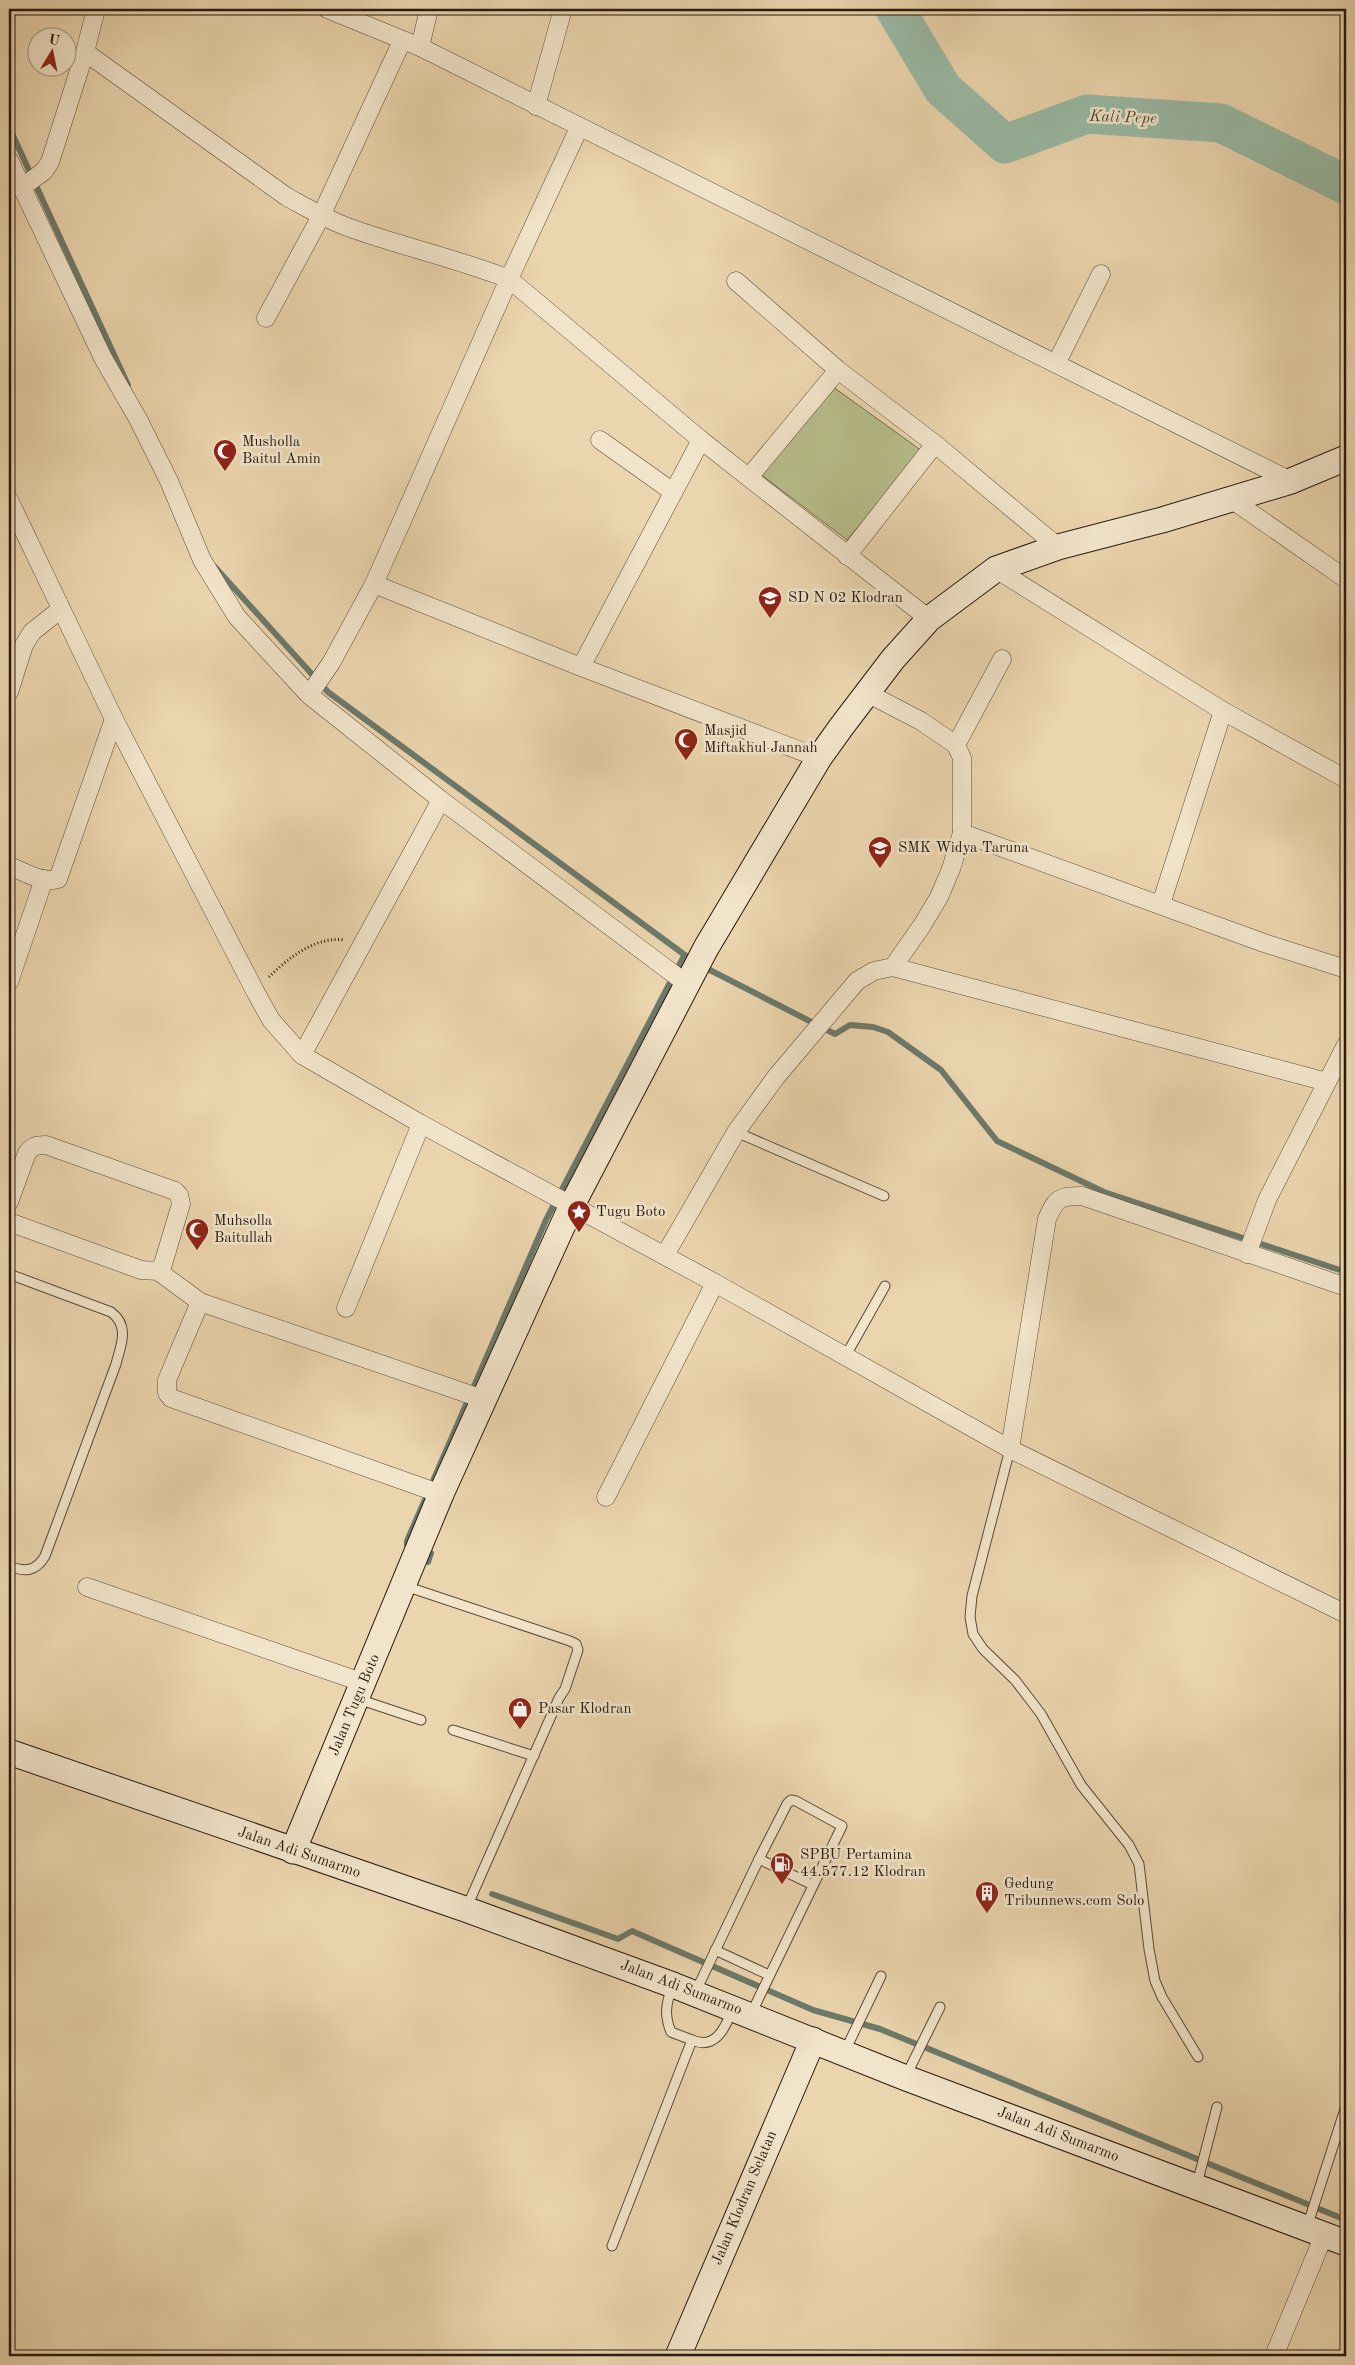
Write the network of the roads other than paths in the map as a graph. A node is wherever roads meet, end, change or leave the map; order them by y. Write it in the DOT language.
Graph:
graph roads {
  1 [pos="96,9"];
  2 [pos="327,9"];
  3 [pos="429,9"];
  4 [pos="563,9"];
  5 [pos="402,41"];
  6 [pos="420,47"];
  7 [pos="85,52"];
  8 [pos="536,106"];
  9 [pos="579,128"];
  10 [pos="9,160"];
  11 [pos="26,185"];
  12 [pos="321,216"];
  13 [pos="1101,274"];
  14 [pos="509,279"];
  15 [pos="736,281"];
  16 [pos="266,318"];
  17 [pos="1057,362"];
  18 [pos="838,370"];
  19 [pos="600,440"];
  20 [pos="701,440"];
  21 [pos="935,444"];
  22 [pos="1346,458"];
  23 [pos="748,477"];
  24 [pos="1291,481"];
  25 [pos="674,492"];
  26 [pos="1231,499"];
  27 [pos="9,500"];
  28 [pos="1058,547"];
  29 [pos="847,556"];
  30 [pos="996,569"];
  31 [pos="1346,579"];
  32 [pos="374,584"];
  33 [pos="61,609"];
  34 [pos="929,619"];
  35 [pos="1002,659"];
  36 [pos="581,667"];
  37 [pos="312,691"];
  38 [pos="9,692"];
  39 [pos="867,693"];
  40 [pos="1223,711"];
  41 [pos="114,719"];
  42 [pos="956,745"];
  43 [pos="819,758"];
  44 [pos="1346,779"];
  45 [pos="442,800"];
  46 [pos="962,833"];
  47 [pos="9,866"];
  48 [pos="40,890"];
  49 [pos="1161,904"];
  50 [pos="893,967"];
  51 [pos="1346,969"];
  52 [pos="681,977"];
  53 [pos="9,982"];
  54 [pos="1346,1046"];
  55 [pos="302,1054"];
  56 [pos="1327,1082"];
  57 [pos="421,1124"];
  58 [pos="736,1132"];
  59 [pos="884,1196"];
  60 [pos="561,1201"];
  61 [pos="9,1202"];
  62 [pos="9,1222"];
  63 [pos="1250,1244"];
  64 [pos="665,1255"];
  65 [pos="158,1271"];
  66 [pos="9,1274"];
  67 [pos="715,1283"];
  68 [pos="885,1286"];
  69 [pos="1346,1287"];
  70 [pos="200,1302"];
  71 [pos="346,1308"];
  72 [pos="845,1357"];
  73 [pos="474,1395"];
  74 [pos="1010,1449"];
  75 [pos="433,1491"];
  76 [pos="606,1497"];
  77 [pos="9,1566"];
  78 [pos="404,1585"];
  79 [pos="86,1587"];
  80 [pos="1346,1614"];
  81 [pos="361,1691"];
  82 [pos="421,1720"];
  83 [pos="453,1730"];
  84 [pos="9,1752"];
  85 [pos="534,1756"];
  86 [pos="293,1851"];
  87 [pos="759,1859"];
  88 [pos="814,1885"];
  89 [pos="465,1909"];
  90 [pos="713,1954"];
  91 [pos="882,1976"];
  92 [pos="768,1979"];
  93 [pos="684,1989"];
  94 [pos="749,2006"];
  95 [pos="940,2007"];
  96 [pos="692,2040"];
  97 [pos="813,2040"];
  98 [pos="844,2053"];
  99 [pos="1198,2056"];
  100 [pos="906,2078"];
  101 [pos="1217,2106"];
  102 [pos="1346,2106"];
  103 [pos="1198,2179"];
  104 [pos="1322,2230"];
  105 [pos="612,2246"];
  106 [pos="678,2356"];
  107 [pos="1274,2356"];
  1 -- 7 [label="street"];
  2 -- 5 [label="street"];
  3 -- 6 [label="street"];
  4 -- 8 [label="street"];
  5 -- 6 [label="street"];
  5 -- 12 [label="street"];
  6 -- 8 [label="street"];
  7 -- 11 [label="street"];
  7 -- 12 [label="street"];
  8 -- 9 [label="street"];
  9 -- 14 [label="street"];
  9 -- 17 [label="street"];
  10 -- 11 [label="street"];
  11 -- 37 [label="street"];
  12 -- 14 [label="street"];
  12 -- 16 [label="street"];
  13 -- 17 [label="street"];
  14 -- 20 [label="street"];
  14 -- 32 [label="street"];
  15 -- 18 [label="street"];
  17 -- 24 [label="street"];
  18 -- 21 [label="street"];
  18 -- 23 [label="street"];
  19 -- 25 [label="street"];
  20 -- 23 [label="street"];
  20 -- 25 [label="street"];
  21 -- 28 [label="street"];
  21 -- 29 [label="street"];
  22 -- 24 [label="main road, Jalan Tugu Boto"];
  23 -- 29 [label="street"];
  24 -- 26 [label="main road, Jalan Tugu Boto"];
  25 -- 36 [label="street"];
  26 -- 28 [label="main road, Jalan Tugu Boto"];
  26 -- 31 [label="street"];
  27 -- 33 [label="street"];
  28 -- 30 [label="main road, Jalan Tugu Boto"];
  29 -- 34 [label="street"];
  30 -- 34 [label="main road, Jalan Tugu Boto"];
  30 -- 40 [label="street"];
  32 -- 36 [label="street"];
  32 -- 37 [label="street"];
  33 -- 38 [label="street"];
  33 -- 41 [label="street"];
  34 -- 39 [label="main road, Jalan Tugu Boto"];
  35 -- 42 [label="street"];
  36 -- 43 [label="street"];
  37 -- 45 [label="street"];
  39 -- 42 [label="street"];
  39 -- 43 [label="main road, Jalan Tugu Boto"];
  40 -- 44 [label="street"];
  40 -- 49 [label="street"];
  41 -- 48 [label="street"];
  41 -- 55 [label="street"];
  42 -- 46 [label="street"];
  43 -- 52 [label="main road, Jalan Tugu Boto"];
  45 -- 52 [label="street"];
  45 -- 55 [label="street"];
  46 -- 49 [label="street"];
  46 -- 50 [label="street"];
  47 -- 48 [label="street"];
  48 -- 53 [label="street"];
  49 -- 51 [label="street"];
  50 -- 56 [label="street"];
  50 -- 58 [label="street"];
  52 -- 60 [label="main road, Jalan Tugu Boto"];
  54 -- 56 [label="street"];
  55 -- 57 [label="street"];
  56 -- 63 [label="street"];
  57 -- 60 [label="street"];
  57 -- 71 [label="street"];
  58 -- 59 [label="lane"];
  58 -- 64 [label="street"];
  60 -- 64 [label="street"];
  60 -- 73 [label="main road, Jalan Tugu Boto"];
  61 -- 65 [label="street"];
  62 -- 65 [label="street"];
  63 -- 69 [label="street"];
  63 -- 74 [label="street"];
  64 -- 67 [label="street"];
  65 -- 70 [label="street"];
  66 -- 77 [label="lane"];
  67 -- 72 [label="street"];
  67 -- 76 [label="street"];
  68 -- 72 [label="lane"];
  70 -- 73 [label="street"];
  70 -- 75 [label="street"];
  72 -- 74 [label="street"];
  73 -- 75 [label="main road, Jalan Tugu Boto"];
  74 -- 80 [label="street"];
  74 -- 99 [label="lane"];
  75 -- 78 [label="main road, Jalan Tugu Boto"];
  78 -- 81 [label="main road, Jalan Tugu Boto"];
  78 -- 85 [label="lane"];
  79 -- 81 [label="street"];
  81 -- 82 [label="lane"];
  81 -- 86 [label="main road, Jalan Tugu Boto"];
  83 -- 85 [label="lane"];
  84 -- 86 [label="main road, Jalan Adi Sumarmo"];
  85 -- 89 [label="lane"];
  86 -- 89 [label="main road, Jalan Adi Sumarmo"];
  87 -- 88 [label="lane"];
  87 -- 88 [label="lane"];
  87 -- 90 [label="lane"];
  88 -- 92 [label="lane"];
  89 -- 93 [label="main road, Jalan Adi Sumarmo"];
  90 -- 92 [label="lane"];
  90 -- 93 [label="lane"];
  91 -- 98 [label="lane"];
  92 -- 94 [label="lane"];
  93 -- 94 [label="main road, Jalan Adi Sumarmo"];
  93 -- 96 [label="lane"];
  94 -- 96 [label="lane"];
  94 -- 97 [label="main road, Jalan Adi Sumarmo"];
  95 -- 100 [label="lane"];
  96 -- 105 [label="lane"];
  97 -- 98 [label="main road, Jalan Adi Sumarmo"];
  97 -- 106 [label="main road, Jalan Klodran Selatan"];
  98 -- 100 [label="main road, Jalan Adi Sumarmo"];
  100 -- 103 [label="main road, Jalan Adi Sumarmo"];
  101 -- 103 [label="lane"];
  102 -- 104 [label="lane"];
  103 -- 104 [label="main road, Jalan Adi Sumarmo"];
  104 -- 107 [label="street"];
}
